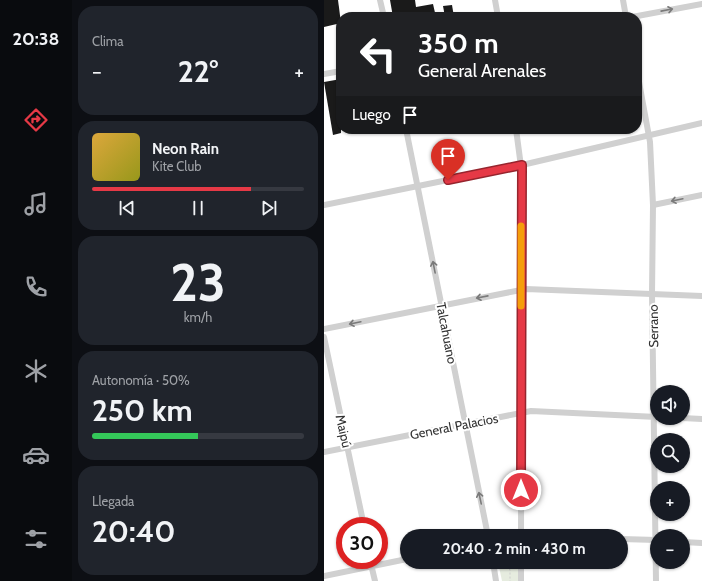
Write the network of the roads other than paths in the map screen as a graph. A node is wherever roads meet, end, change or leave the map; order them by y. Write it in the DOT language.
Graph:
graph roads {
  1 [pos="380,0"];
  2 [pos="495,0"];
  3 [pos="623,0"];
  4 [pos="702,4"];
  5 [pos="383,12"];
  6 [pos="497,12"];
  7 [pos="625,12"];
  8 [pos="642,15"];
  9 [pos="336,72"];
  10 [pos="324,74"];
  11 [pos="642,96"];
  12 [pos="702,123"];
  13 [pos="407,134"];
  14 [pos="517,134"];
  15 [pos="650,136"];
  16 [pos="522,165"];
  17 [pos="418,186"];
  18 [pos="702,195"];
  19 [pos="324,205"];
  20 [pos="653,205"];
  21 [pos="521,290"];
  22 [pos="652,294"];
  23 [pos="702,296"];
  24 [pos="441,305"];
  25 [pos="324,329"];
  26 [pos="324,336"];
  27 [pos="655,385"];
  28 [pos="521,413"];
  29 [pos="650,417"];
  30 [pos="690,418"];
  31 [pos="702,419"];
  32 [pos="464,424"];
  33 [pos="656,425"];
  34 [pos="347,447"];
  35 [pos="324,452"];
  36 [pos="362,517"];
  37 [pos="486,529"];
  38 [pos="521,529"];
  39 [pos="656,529"];
  40 [pos="628,539"];
  41 [pos="650,540"];
  42 [pos="690,542"];
  43 [pos="702,543"];
  44 [pos="400,560"];
  45 [pos="388,561"];
  46 [pos="349,569"];
  47 [pos="372,569"];
  48 [pos="494,569"];
  49 [pos="521,569"];
  50 [pos="656,569"];
  51 [pos="324,576"];
  52 [pos="375,581"];
  53 [pos="496,581"];
  54 [pos="521,581"];
  55 [pos="656,581"];
  1 -- 5 [label="street"];
  2 -- 6 [label="street"];
  3 -- 7 [label="street"];
  8 -- 4 [label="street, one-way"];
  9 -- 10 [label="street"];
  11 -- 15 [label="street, Serrano"];
  12 -- 15 [label="street"];
  13 -- 17 [label="street, Talcahuano"];
  14 -- 16 [label="street"];
  15 -- 16 [label="street"];
  15 -- 20 [label="street, Serrano"];
  16 -- 17 [label="street"];
  16 -- 21 [label="street"];
  17 -- 19 [label="street"];
  24 -- 17 [label="street, Talcahuano, one-way"];
  18 -- 20 [label="street, one-way"];
  20 -- 22 [label="street, Serrano"];
  21 -- 22 [label="street"];
  21 -- 24 [label="street, one-way"];
  21 -- 28 [label="street"];
  22 -- 23 [label="street"];
  22 -- 27 [label="street, Serrano"];
  24 -- 25 [label="street, one-way"];
  24 -- 32 [label="street, Talcahuano"];
  26 -- 34 [label="street, Maipú"];
  28 -- 29 [label="street, General Palacios"];
  28 -- 32 [label="street, General Palacios"];
  28 -- 38 [label="street"];
  30 -- 31 [label="street"];
  32 -- 34 [label="street, General Palacios"];
  37 -- 32 [label="street, Talcahuano, one-way"];
  33 -- 39 [label="street, Serrano"];
  34 -- 35 [label="street, General Palacios"];
  34 -- 36 [label="street, Maipú"];
  40 -- 41 [label="street"];
  42 -- 43 [label="street"];
  44 -- 45 [label="street"];
  46 -- 51 [label="street"];
  47 -- 52 [label="street"];
  48 -- 53 [label="street"];
  49 -- 54 [label="street"];
  50 -- 55 [label="street, Serrano"];
}
